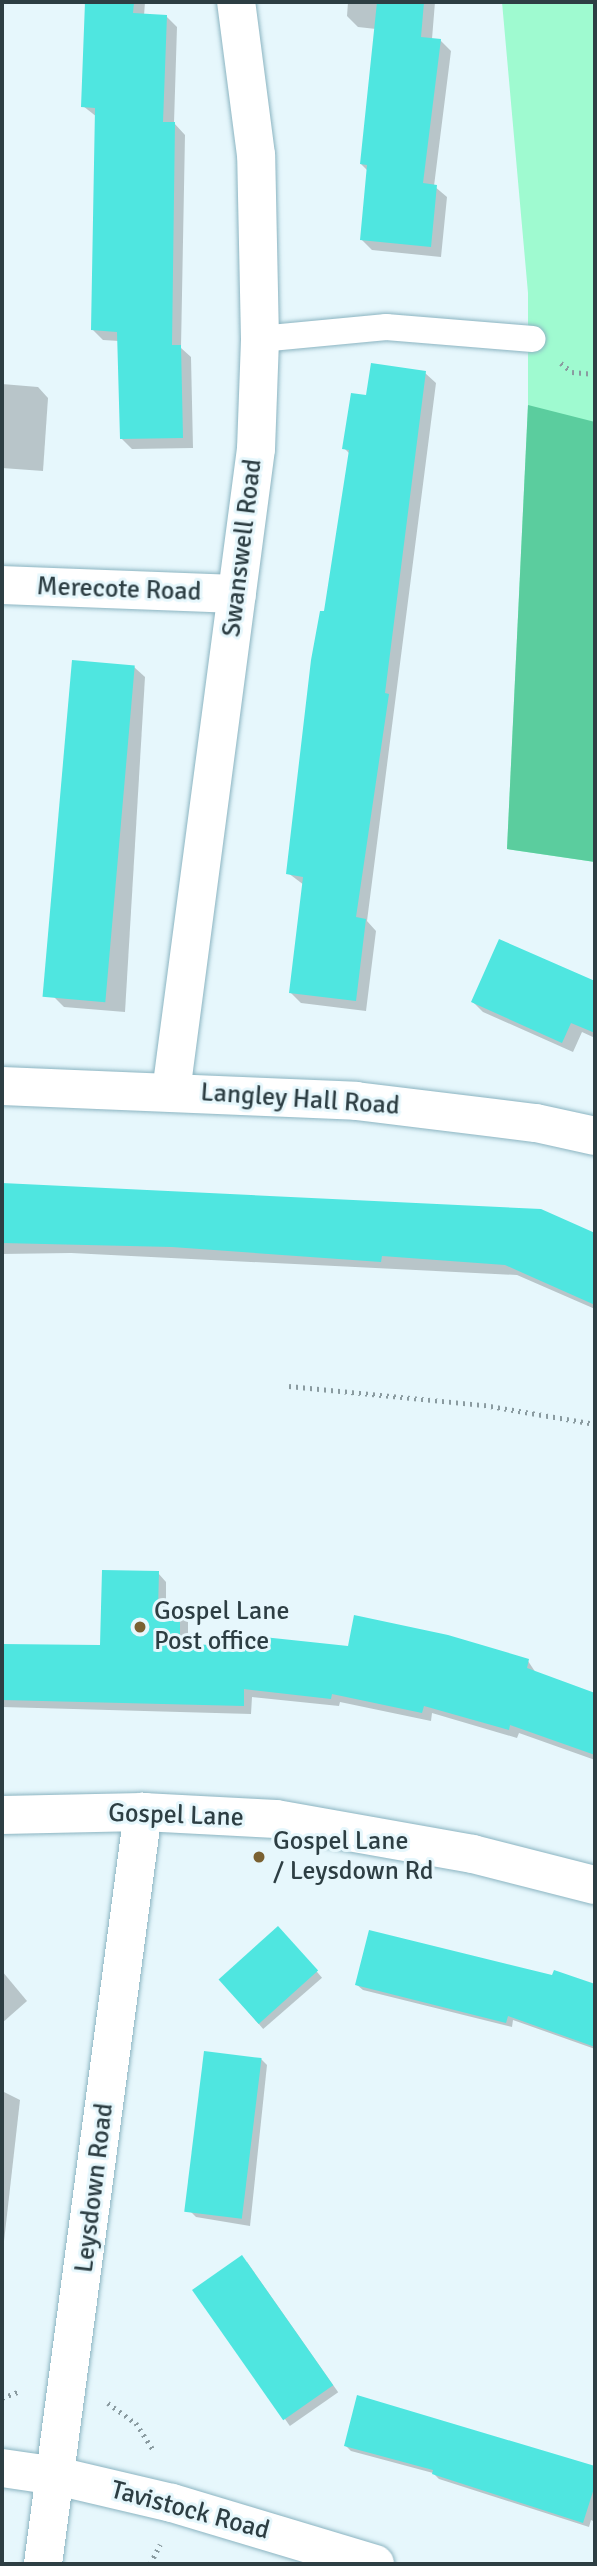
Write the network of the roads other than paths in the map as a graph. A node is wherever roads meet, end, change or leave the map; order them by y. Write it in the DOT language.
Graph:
graph roads {
  1 [pos="236,2"];
  2 [pos="260,339"];
  3 [pos="533,339"];
  4 [pos="2,585"];
  5 [pos="237,594"];
  6 [pos="2,1086"];
  7 [pos="171,1092"];
  8 [pos="595,1136"];
  9 [pos="143,1812"];
  10 [pos="2,1815"];
  11 [pos="595,1885"];
  12 [pos="2,2468"];
  13 [pos="57,2476"];
  14 [pos="43,2564"];
  15 [pos="375,2564"];
  1 -- 2 [label="street, Swanswell Road"];
  2 -- 3 [label="lane"];
  2 -- 5 [label="street, Swanswell Road"];
  4 -- 5 [label="street, Merecote Road"];
  5 -- 7 [label="street, Swanswell Road"];
  6 -- 7 [label="street, Langley Hall Road"];
  7 -- 8 [label="street, Langley Hall Road"];
  9 -- 10 [label="street, Gospel Lane"];
  9 -- 11 [label="street, Gospel Lane"];
  9 -- 13 [label="street, Leysdown Road"];
  12 -- 13 [label="street, Tavistock Road"];
  13 -- 14 [label="street, Leysdown Road"];
  13 -- 15 [label="street, Tavistock Road"];
}
